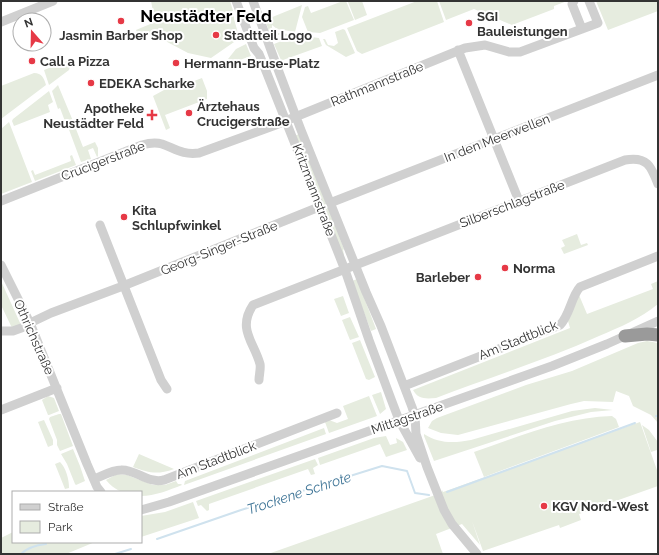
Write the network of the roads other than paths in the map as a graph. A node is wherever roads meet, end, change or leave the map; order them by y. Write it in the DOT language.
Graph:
graph roads {
  1 [pos="53,1"];
  2 [pos="236,1"];
  3 [pos="254,1"];
  4 [pos="574,1"];
  5 [pos="589,1"];
  6 [pos="1,22"];
  7 [pos="582,29"];
  8 [pos="458,50"];
  9 [pos="658,76"];
  10 [pos="296,117"];
  11 [pos="286,120"];
  12 [pos="495,139"];
  13 [pos="658,184"];
  14 [pos="335,201"];
  15 [pos="519,201"];
  16 [pos="1,202"];
  17 [pos="314,210"];
  18 [pos="100,225"];
  19 [pos="658,256"];
  20 [pos="1,265"];
  21 [pos="355,266"];
  22 [pos="345,270"];
  23 [pos="123,286"];
  24 [pos="658,321"];
  25 [pos="30,323"];
  26 [pos="1,331"];
  27 [pos="658,335"];
  28 [pos="625,336"];
  29 [pos="259,380"];
  30 [pos="404,386"];
  31 [pos="57,388"];
  32 [pos="167,389"];
  33 [pos="1,410"];
  34 [pos="337,413"];
  35 [pos="415,416"];
  36 [pos="399,420"];
  37 [pos="427,467"];
  38 [pos="94,479"];
  39 [pos="100,491"];
  40 [pos="108,491"];
  41 [pos="142,506"];
  42 [pos="153,507"];
  43 [pos="142,510"];
  44 [pos="478,554"];
  1 -- 6 [label="street"];
  2 -- 11 [label="street, Kritzmannstraße"];
  3 -- 10 [label="street, Kritzmannstraße"];
  4 -- 7 [label="street"];
  5 -- 7 [label="street, Rathmannstraße"];
  7 -- 8 [label="street, Rathmannstraße"];
  8 -- 10 [label="street, Rathmannstraße"];
  8 -- 12 [label="street"];
  9 -- 12 [label="street, In den Meerwellen"];
  10 -- 11 [label="street, Crucigerstraße"];
  10 -- 21 [label="street, Kritzmannstraße"];
  11 -- 16 [label="street, Crucigerstraße"];
  11 -- 22 [label="street, Kritzmannstraße"];
  12 -- 14 [label="street, In den Meerwellen"];
  12 -- 15 [label="street"];
  13 -- 15 [label="street, Silberschlagstraße"];
  15 -- 21 [label="street, Silberschlagstraße"];
  17 -- 23 [label="street, Georg-Singer-Straße"];
  18 -- 23 [label="street"];
  19 -- 30 [label="street, Am Stadtblick"];
  20 -- 25 [label="street, Othrichstraße"];
  21 -- 22 [label="street"];
  21 -- 30 [label="street, Kritzmannstraße"];
  22 -- 29 [label="street"];
  22 -- 36 [label="street, Kritzmannstraße"];
  23 -- 25 [label="street, Georg-Singer-Straße"];
  23 -- 32 [label="street"];
  24 -- 28 [label="street, Mittagstraße"];
  25 -- 26 [label="street, Georg-Singer-Straße"];
  25 -- 31 [label="street, Othrichstraße"];
  27 -- 28 [label="highway"];
  28 -- 35 [label="street, Mittagstraße"];
  30 -- 35 [label="street, Kritzmannstraße"];
  31 -- 33 [label="street, Othrichstraße"];
  31 -- 38 [label="street, Othrichstraße"];
  34 -- 38 [label="street, Am Stadtblick"];
  35 -- 36 [label="street, Mittagstraße"];
  35 -- 37 [label="street, Kritzmannstraße"];
  36 -- 37 [label="street, Kritzmannstraße"];
  36 -- 42 [label="street, Mittagstraße"];
  37 -- 44 [label="street, Kritzmannstraße"];
  38 -- 39 [label="street"];
  38 -- 40 [label="street"];
  41 -- 42 [label="street, Mittagstraße"];
  42 -- 43 [label="street, Mittagstraße"];
}
